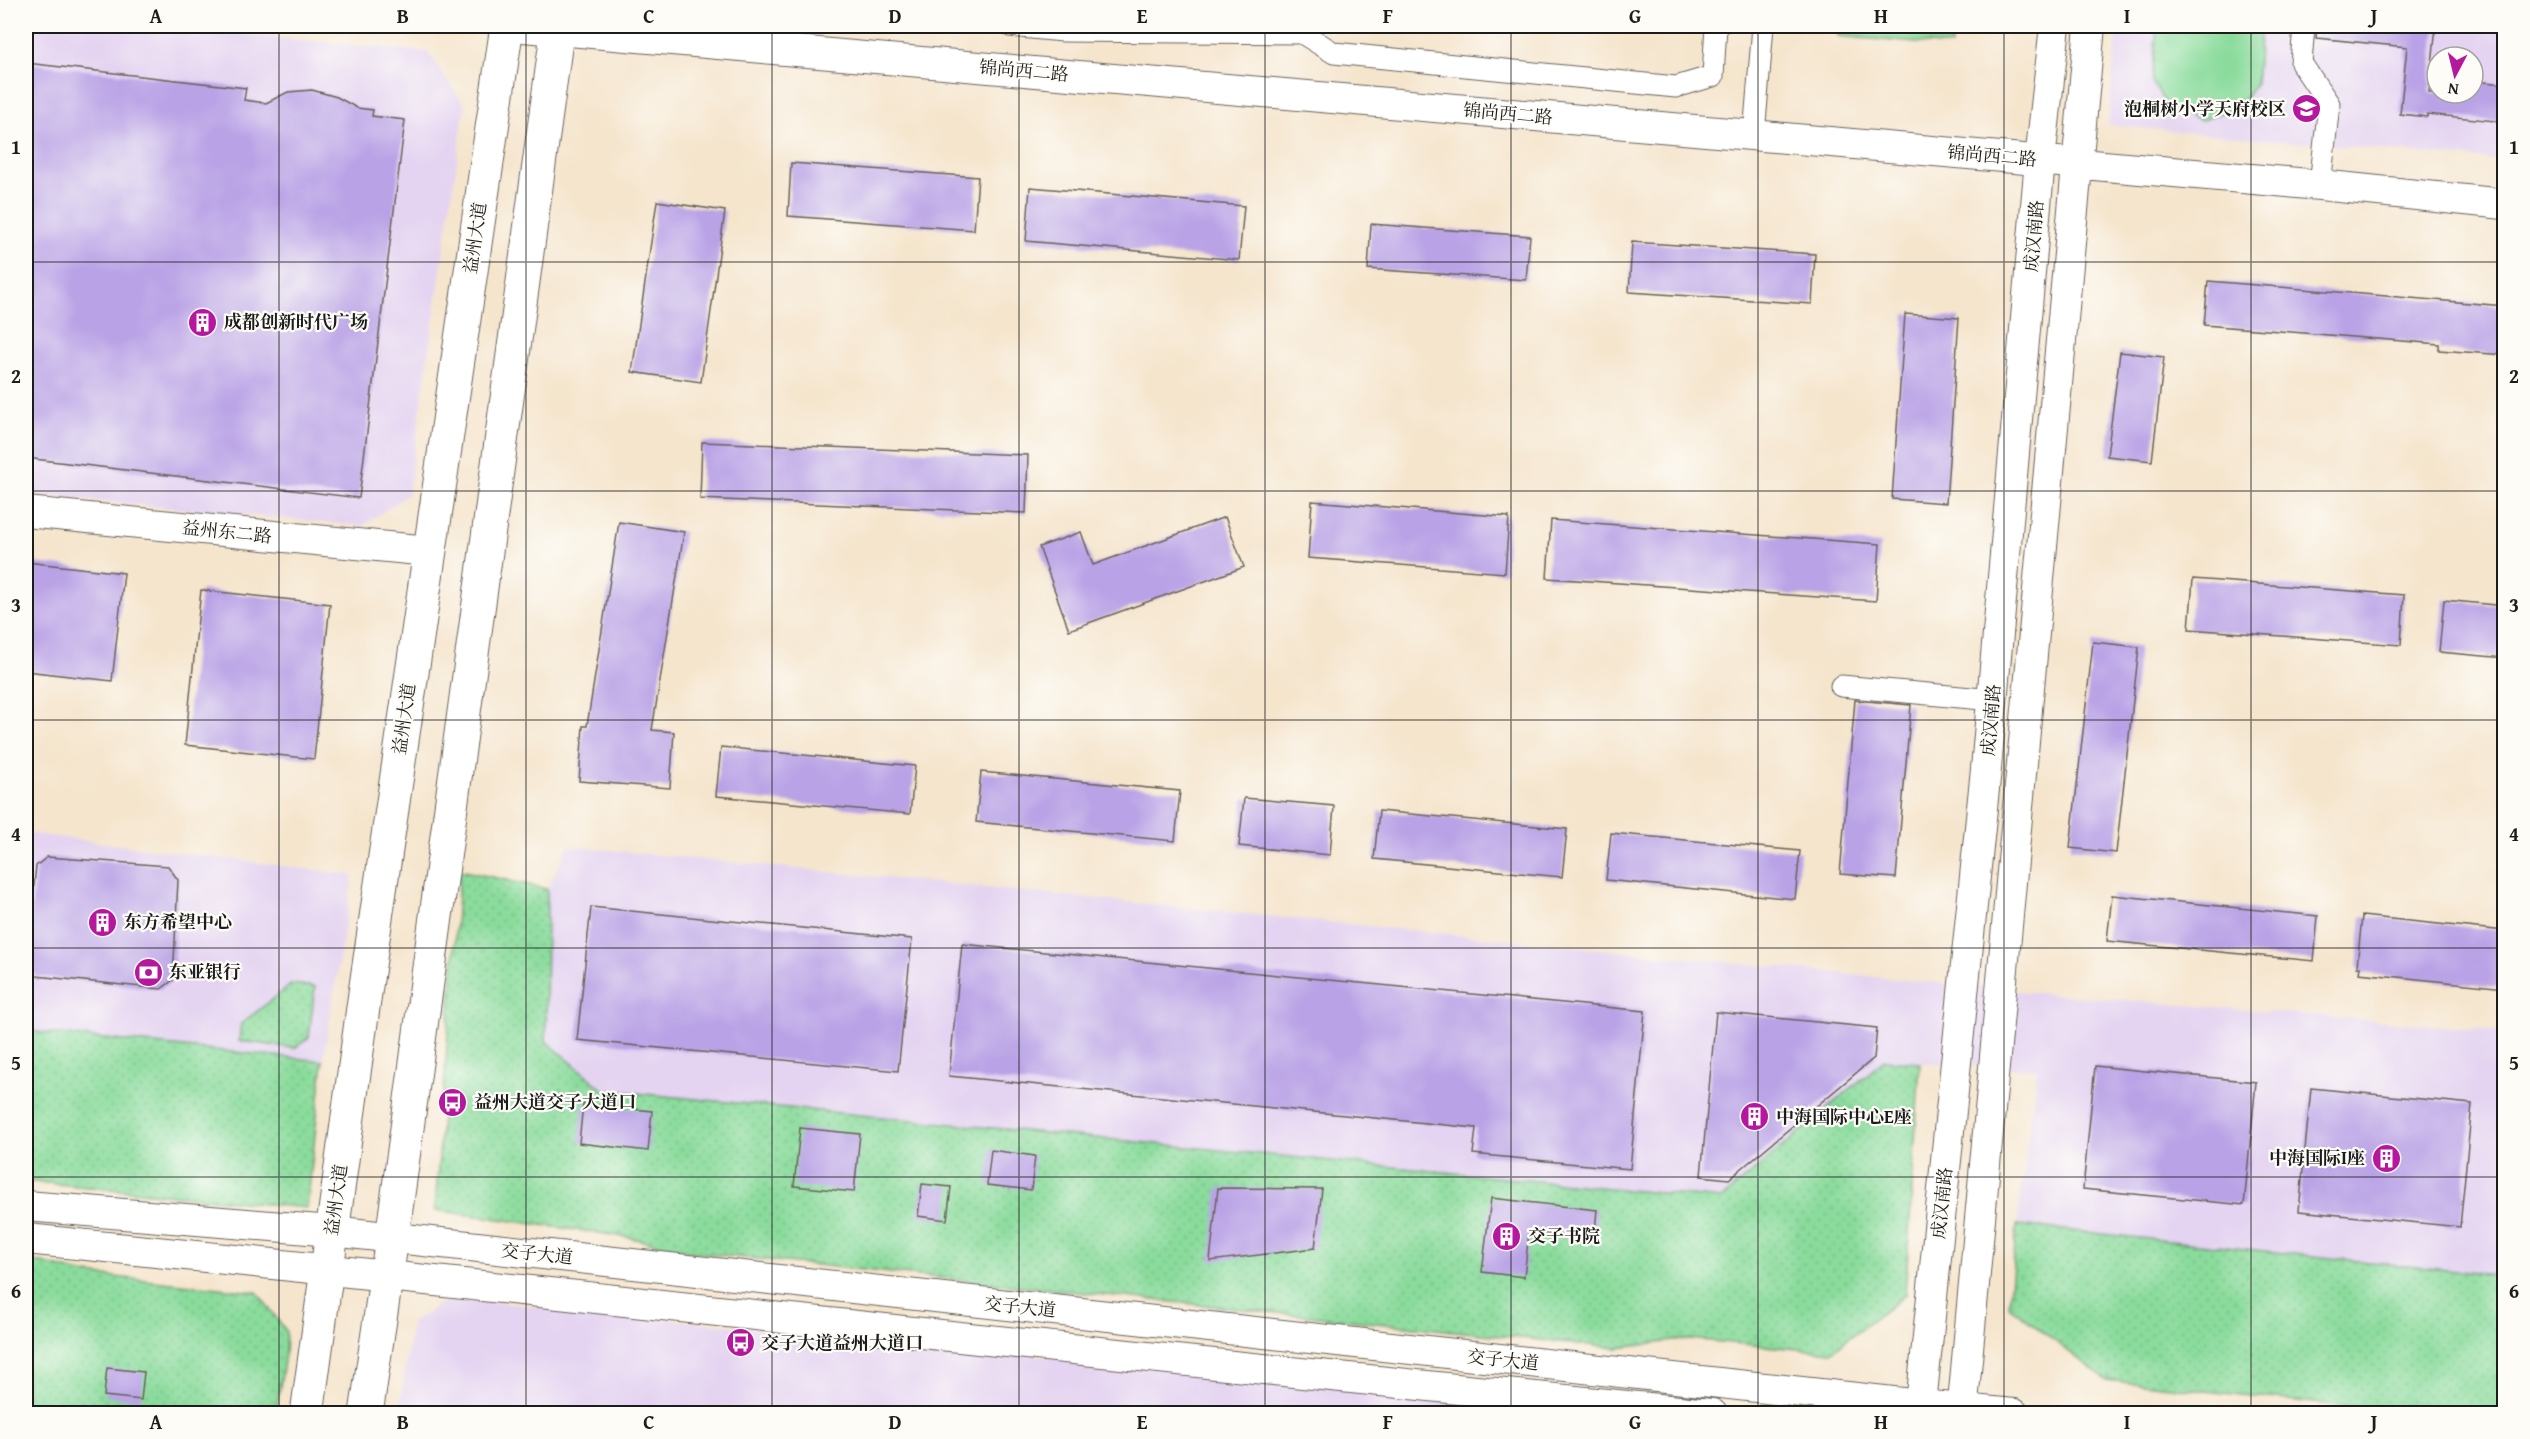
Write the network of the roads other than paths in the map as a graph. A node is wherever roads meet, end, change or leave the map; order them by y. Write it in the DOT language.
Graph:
graph roads {
  1 [pos="507,26"];
  2 [pos="512,26"];
  3 [pos="1010,26"];
  4 [pos="1716,26"];
  5 [pos="1763,26"];
  6 [pos="2055,26"];
  7 [pos="2090,26"];
  8 [pos="2304,26"];
  9 [pos="558,28"];
  10 [pos="1754,135"];
  11 [pos="2040,160"];
  12 [pos="2076,164"];
  13 [pos="2320,185"];
  14 [pos="2505,204"];
  15 [pos="26,512"];
  16 [pos="429,551"];
  17 [pos="1841,686"];
  18 [pos="1993,700"];
  19 [pos="26,1206"];
  20 [pos="332,1231"];
  21 [pos="392,1238"];
  22 [pos="26,1239"];
  23 [pos="326,1269"];
  24 [pos="386,1275"];
  25 [pos="1921,1409"];
  26 [pos="1962,1411"];
  27 [pos="307,1413"];
  28 [pos="366,1413"];
  29 [pos="1712,1413"];
  30 [pos="2014,1413"];
  1 -- 16 [label="main road, 益州大道"];
  2 -- 9 [label="main road, 锦尚西二路"];
  3 -- 4 [label="street"];
  5 -- 10 [label="street"];
  6 -- 11 [label="main road, 成汉南路"];
  7 -- 12 [label="main road, 成汉南路"];
  8 -- 13 [label="street"];
  9 -- 10 [label="main road, 锦尚西二路"];
  9 -- 21 [label="main road"];
  10 -- 11 [label="main road, 锦尚西二路"];
  11 -- 12 [label="main road, 锦尚西二路"];
  11 -- 18 [label="main road, 成汉南路"];
  12 -- 13 [label="main road, 锦尚西二路"];
  12 -- 26 [label="main road, 成汉南路"];
  13 -- 14 [label="main road, 锦尚西二路"];
  15 -- 16 [label="main road, 益州东二路"];
  16 -- 20 [label="main road, 益州大道"];
  17 -- 18 [label="street"];
  18 -- 25 [label="main road, 成汉南路"];
  19 -- 20 [label="main road, 交子大道"];
  20 -- 21 [label="main road, 交子大道"];
  20 -- 23 [label="main road, 益州大道"];
  21 -- 24 [label="main road"];
  21 -- 25 [label="main road, 交子大道"];
  22 -- 23 [label="main road, 交子大道"];
  23 -- 24 [label="main road, 交子大道"];
  23 -- 27 [label="main road, 益州大道"];
  24 -- 28 [label="main road"];
  24 -- 29 [label="main road, 交子大道"];
  25 -- 26 [label="main road, 交子大道"];
  26 -- 30 [label="main road, 交子大道"];
}
